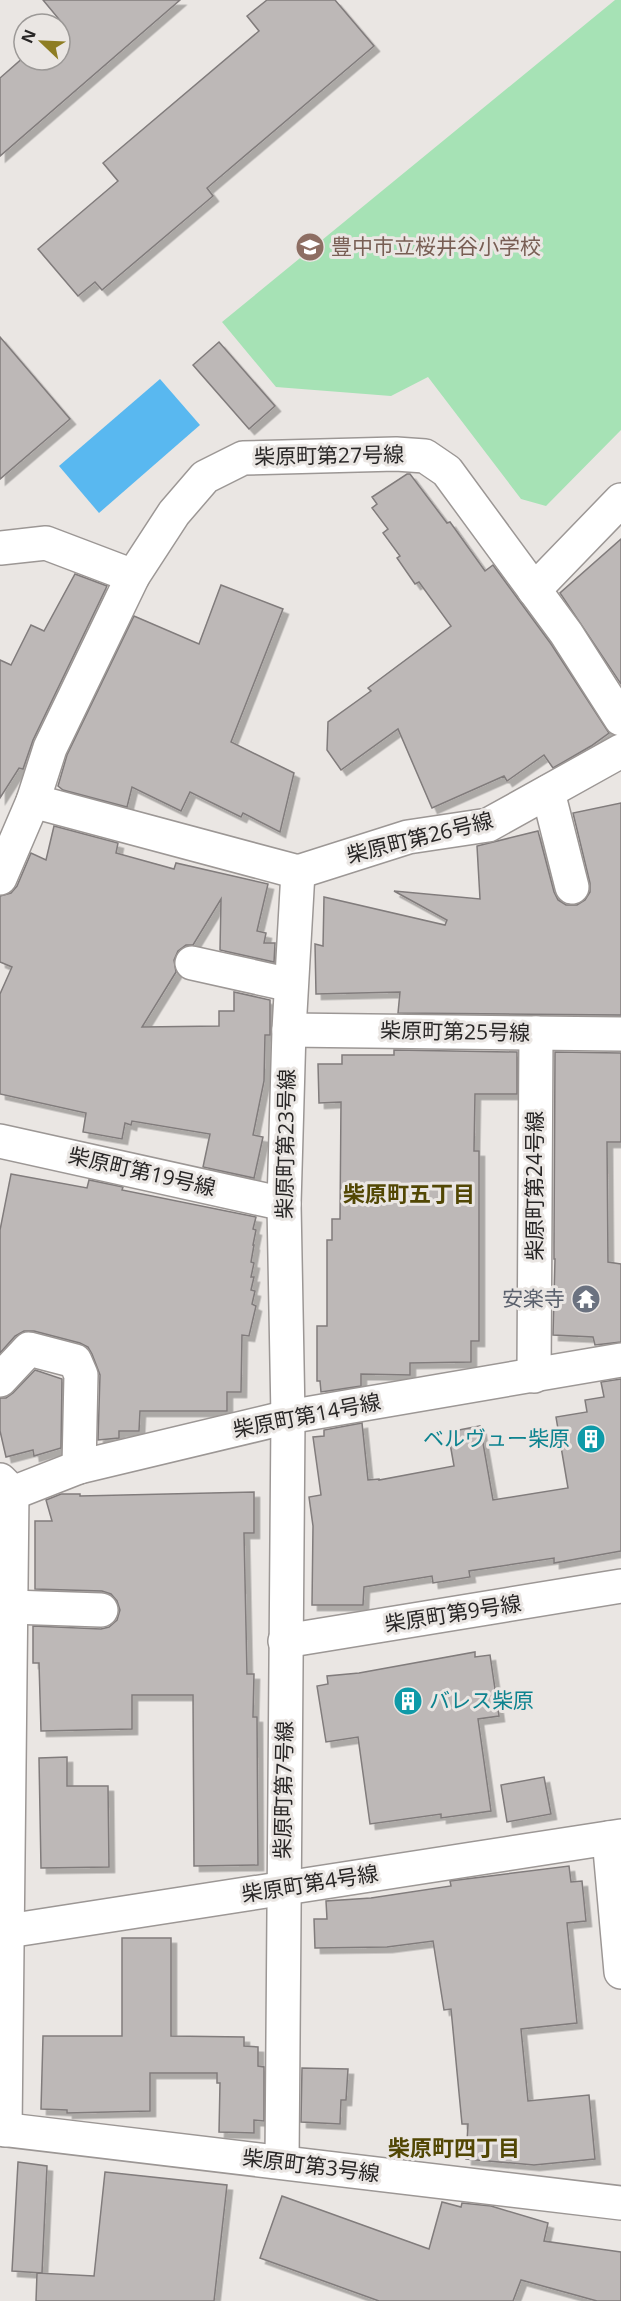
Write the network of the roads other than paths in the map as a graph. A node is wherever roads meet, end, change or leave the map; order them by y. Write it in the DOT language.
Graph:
graph roads {
  1 [pos="621,500"];
  2 [pos="0,548"];
  3 [pos="133,576"];
  4 [pos="534,590"];
  5 [pos="621,719"];
  6 [pos="621,751"];
  7 [pos="548,792"];
  8 [pos="33,801"];
  9 [pos="298,872"];
  10 [pos="0,878"];
  11 [pos="572,887"];
  12 [pos="192,963"];
  13 [pos="291,986"];
  14 [pos="289,1030"];
  15 [pos="536,1033"];
  16 [pos="621,1034"];
  17 [pos="0,1141"];
  18 [pos="284,1204"];
  19 [pos="621,1360"];
  20 [pos="534,1376"];
  21 [pos="0,1380"];
  22 [pos="288,1417"];
  23 [pos="79,1467"];
  24 [pos="4,1490"];
  25 [pos="621,1586"];
  26 [pos="11,1608"];
  27 [pos="101,1610"];
  28 [pos="285,1641"];
  29 [pos="5,1711"];
  30 [pos="615,1837"];
  31 [pos="283,1889"];
  32 [pos="4,1930"];
  33 [pos="621,1972"];
  34 [pos="2,2130"];
  35 [pos="282,2163"];
  36 [pos="621,2203"];
  1 -- 4 [label="street"];
  2 -- 3 [label="street"];
  3 -- 4 [label="street, 柴原町第27号線"];
  3 -- 8 [label="street, 柴原町第27号線"];
  4 -- 5 [label="street, 柴原町第27号線"];
  6 -- 7 [label="street, 柴原町第26号線"];
  7 -- 9 [label="street, 柴原町第26号線"];
  7 -- 11 [label="street"];
  8 -- 9 [label="street"];
  8 -- 10 [label="street, 柴原町第27号線"];
  9 -- 13 [label="street, 柴原町第23号線"];
  12 -- 13 [label="street"];
  13 -- 14 [label="street, 柴原町第23号線"];
  14 -- 15 [label="street, 柴原町第25号線"];
  14 -- 18 [label="street, 柴原町第23号線"];
  15 -- 16 [label="street, 柴原町第25号線"];
  15 -- 20 [label="street, 柴原町第24号線"];
  17 -- 18 [label="street, 柴原町第19号線"];
  18 -- 22 [label="street, 柴原町第23号線"];
  19 -- 20 [label="street, 柴原町第14号線"];
  20 -- 22 [label="street, 柴原町第14号線"];
  21 -- 23 [label="street"];
  22 -- 23 [label="street, 柴原町第14号線"];
  22 -- 28 [label="street, 柴原町第7号線"];
  23 -- 24 [label="street, 柴原町第14号線"];
  24 -- 26 [label="street"];
  25 -- 28 [label="street, 柴原町第9号線"];
  26 -- 27 [label="street"];
  26 -- 29 [label="street"];
  28 -- 31 [label="street, 柴原町第7号線"];
  29 -- 32 [label="street"];
  30 -- 31 [label="street, 柴原町第4号線"];
  30 -- 33 [label="street"];
  31 -- 32 [label="street, 柴原町第4号線"];
  31 -- 35 [label="street, 柴原町第7号線"];
  32 -- 34 [label="street"];
  34 -- 35 [label="street, 柴原町第3号線"];
  35 -- 36 [label="street, 柴原町第3号線"];
}
